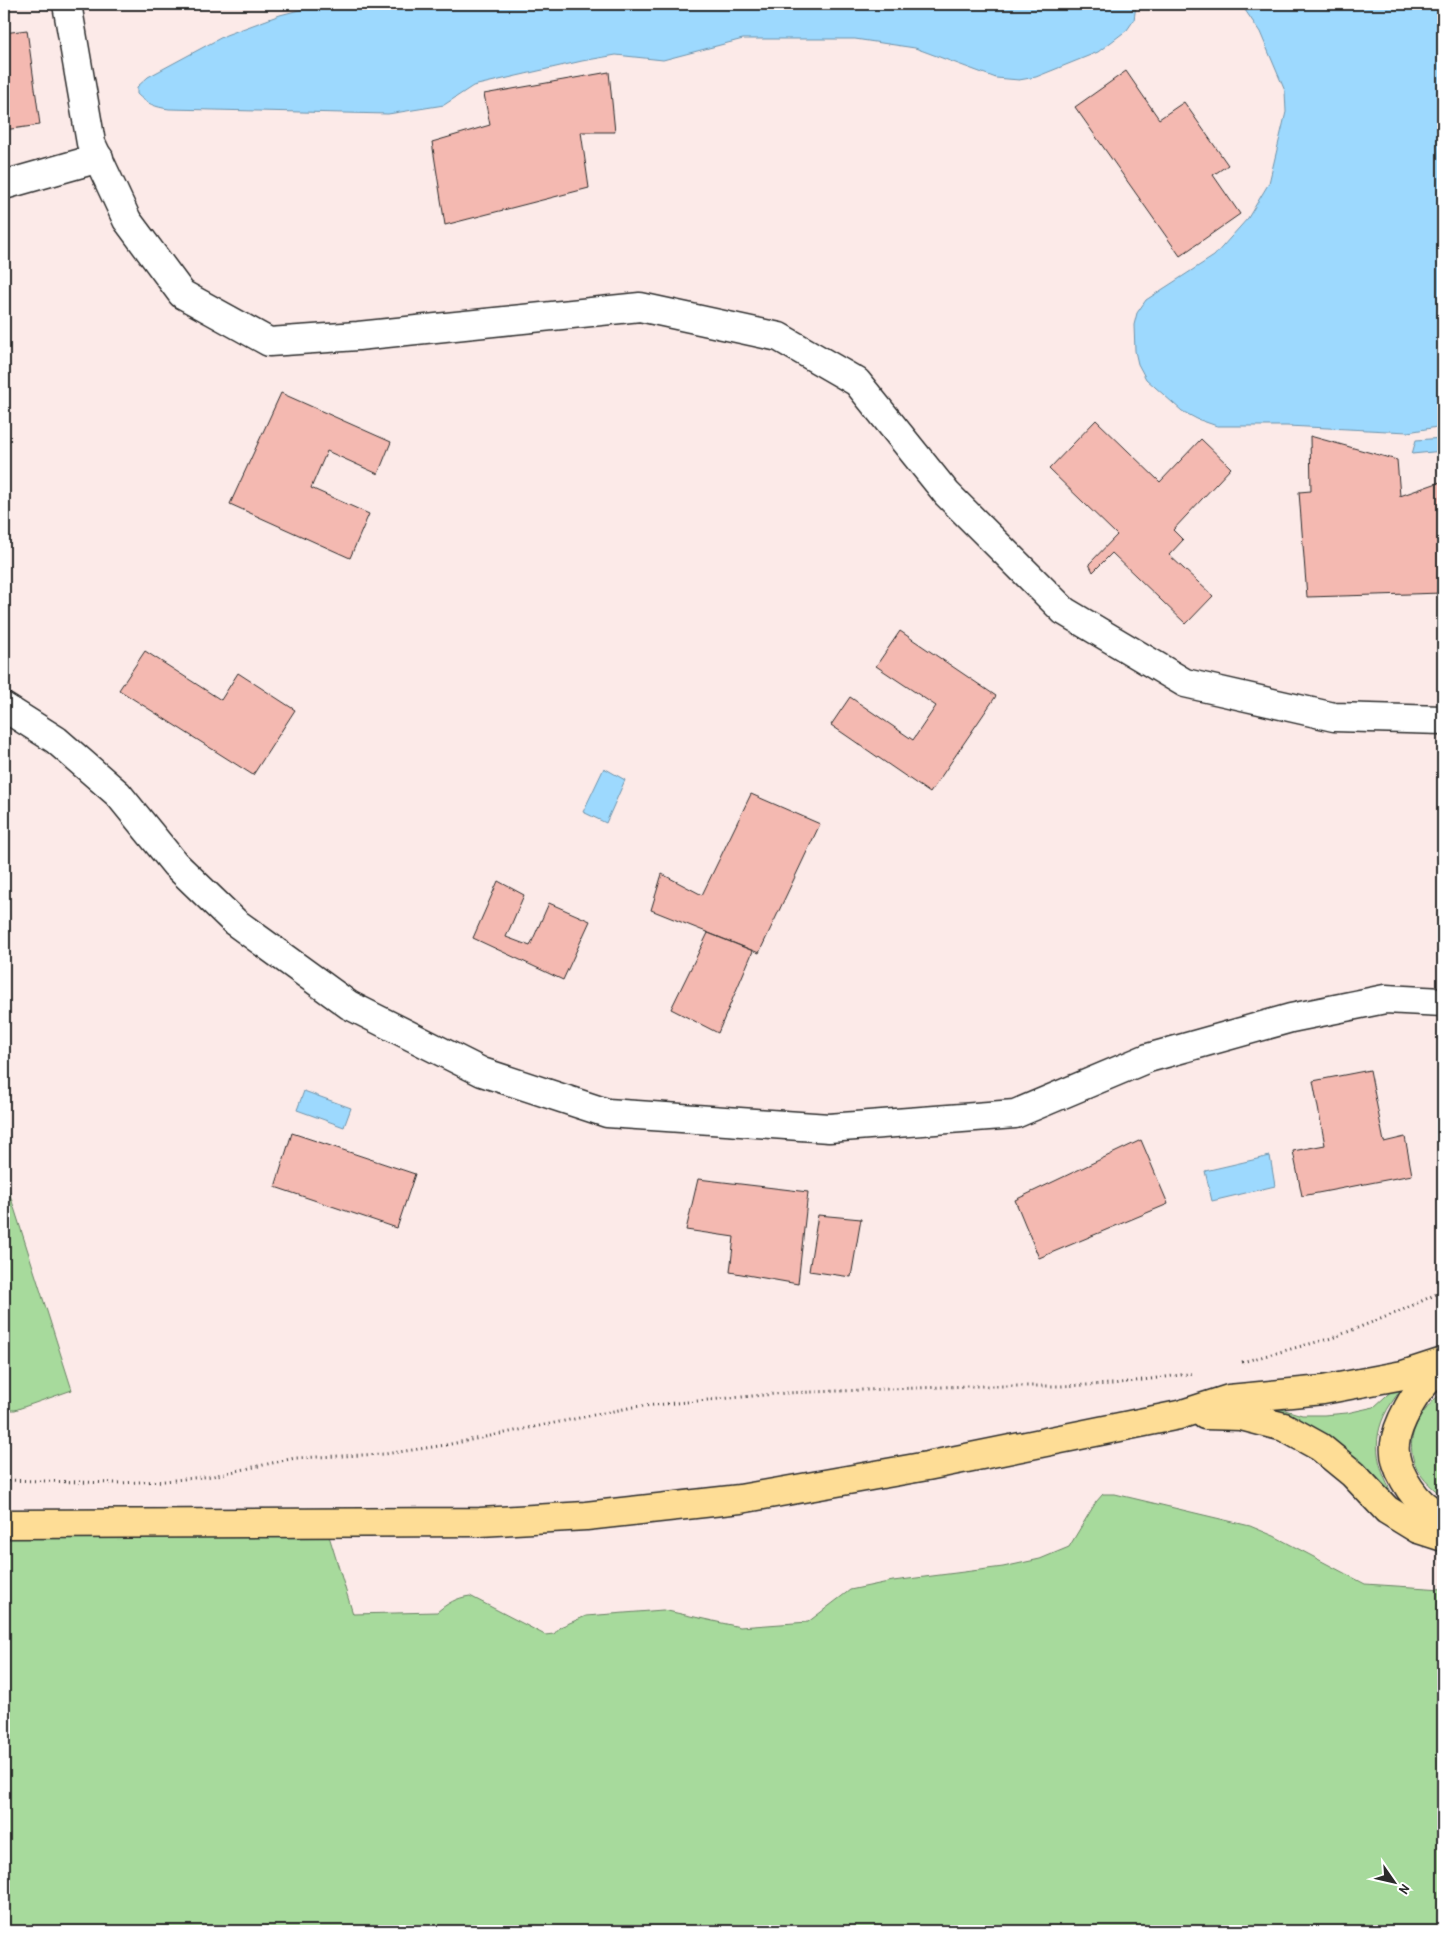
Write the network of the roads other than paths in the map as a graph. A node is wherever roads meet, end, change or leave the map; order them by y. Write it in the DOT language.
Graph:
graph roads {
  1 [pos="67,4"];
  2 [pos="99,158"];
  3 [pos="4,185"];
  4 [pos="4,707"];
  5 [pos="1443,720"];
  6 [pos="1443,1002"];
  7 [pos="1443,1362"];
  8 [pos="1443,1369"];
  9 [pos="1178,1414"];
  10 [pos="1443,1516"];
  11 [pos="4,1524"];
  12 [pos="1443,1536"];
  1 -- 2 [label="street"];
  2 -- 3 [label="street"];
  2 -- 5 [label="street"];
  4 -- 6 [label="street"];
  7 -- 9 [label="main road"];
  8 -- 10 [label="main road"];
  9 -- 11 [label="main road"];
  9 -- 12 [label="main road"];
}
